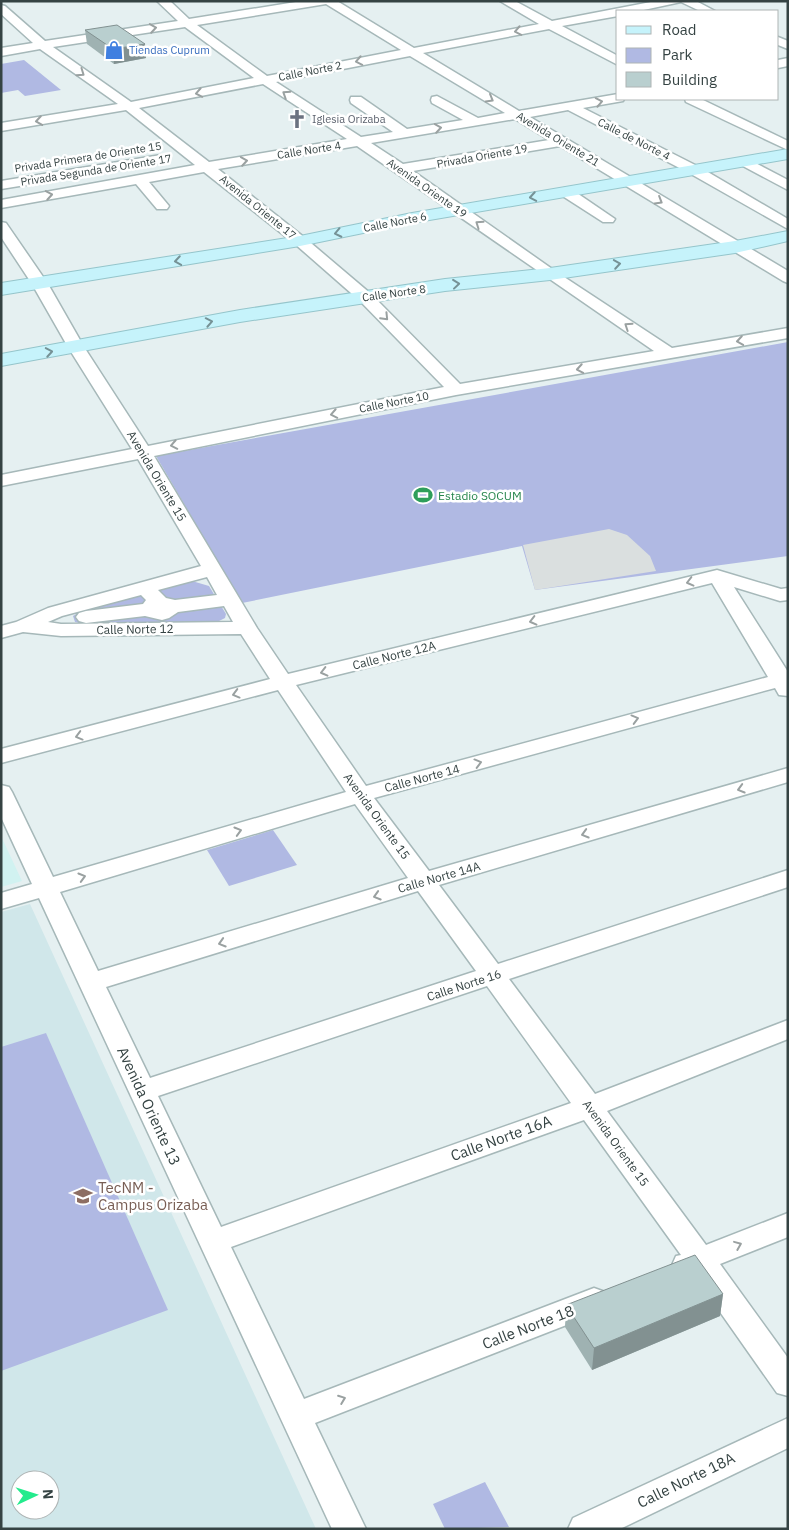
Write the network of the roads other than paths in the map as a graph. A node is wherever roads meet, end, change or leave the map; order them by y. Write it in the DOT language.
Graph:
graph roads {
  1 [pos="163,1"];
  2 [pos="327,1"];
  3 [pos="506,1"];
  4 [pos="676,1"];
  5 [pos="686,1"];
  6 [pos="1,8"];
  7 [pos="627,10"];
  8 [pos="707,10"];
  9 [pos="616,12"];
  10 [pos="187,23"];
  11 [pos="549,25"];
  12 [pos="42,46"];
  13 [pos="408,51"];
  14 [pos="1,52"];
  15 [pos="616,60"];
  16 [pos="265,80"];
  17 [pos="616,98"];
  18 [pos="356,100"];
  19 [pos="437,100"];
  20 [pos="693,100"];
  21 [pos="128,106"];
  22 [pos="571,107"];
  23 [pos="519,116"];
  24 [pos="476,122"];
  25 [pos="1,127"];
  26 [pos="405,134"];
  27 [pos="174,142"];
  28 [pos="359,142"];
  29 [pos="562,142"];
  30 [pos="155,146"];
  31 [pos="788,146"];
  32 [pos="190,154"];
  33 [pos="788,154"];
  34 [pos="746,162"];
  35 [pos="207,167"];
  36 [pos="401,169"];
  37 [pos="696,171"];
  38 [pos="139,179"];
  39 [pos="627,181"];
  40 [pos="1,185"];
  41 [pos="788,186"];
  42 [pos="566,192"];
  43 [pos="1,204"];
  44 [pos="162,206"];
  45 [pos="459,210"];
  46 [pos="608,219"];
  47 [pos="1,226"];
  48 [pos="788,226"];
  49 [pos="788,236"];
  50 [pos="300,242"];
  51 [pos="735,247"];
  52 [pos="550,274"];
  53 [pos="788,278"];
  54 [pos="40,284"];
  55 [pos="1,289"];
  56 [pos="365,297"];
  57 [pos="788,333"];
  58 [pos="76,347"];
  59 [pos="668,353"];
  60 [pos="1,360"];
  61 [pos="456,390"];
  62 [pos="142,451"];
  63 [pos="1,481"];
  64 [pos="213,569"];
  65 [pos="717,576"];
  66 [pos="788,594"];
  67 [pos="231,599"];
  68 [pos="158,608"];
  69 [pos="58,621"];
  70 [pos="248,628"];
  71 [pos="1,632"];
  72 [pos="283,682"];
  73 [pos="785,683"];
  74 [pos="1,756"];
  75 [pos="788,775"];
  76 [pos="1,792"];
  77 [pos="360,795"];
  78 [pos="788,878"];
  79 [pos="424,881"];
  80 [pos="46,888"];
  81 [pos="1,900"];
  82 [pos="494,975"];
  83 [pos="92,982"];
  84 [pos="788,1029"];
  85 [pos="141,1091"];
  86 [pos="589,1107"];
  87 [pos="788,1225"];
  88 [pos="212,1242"];
  89 [pos="700,1260"];
  90 [pos="664,1274"];
  91 [pos="618,1292"];
  92 [pos="788,1383"];
  93 [pos="297,1416"];
  94 [pos="788,1432"];
  95 [pos="349,1529"];
  96 [pos="585,1529"];
  1 -- 10 [label="street, Avenida Oriente 19"];
  2 -- 10 [label="street"];
  2 -- 13 [label="street, Avenida Oriente 21"];
  3 -- 11 [label="street"];
  4 -- 7 [label="street"];
  5 -- 8 [label="street"];
  6 -- 12 [label="street, Avenida Oriente 17"];
  9 -- 11 [label="street, Calle Norte 2"];
  12 -- 10 [label="street, one-way"];
  10 -- 16 [label="street, Avenida Oriente 19"];
  11 -- 13 [label="street, Calle Norte 2, one-way"];
  11 -- 15 [label="street"];
  12 -- 14 [label="street"];
  12 -- 21 [label="street, Avenida Oriente 17, one-way"];
  13 -- 16 [label="street, Calle Norte 2, one-way"];
  13 -- 23 [label="street, Avenida Oriente 21, one-way"];
  16 -- 21 [label="street, Calle Norte 2, one-way"];
  28 -- 16 [label="street, Avenida Oriente 19, one-way"];
  22 -- 17 [label="street, Calle Norte 4, one-way"];
  18 -- 26 [label="street"];
  19 -- 24 [label="street"];
  20 -- 31 [label="street"];
  21 -- 25 [label="street, Calle Norte 2, one-way"];
  21 -- 27 [label="street, Avenida Oriente 17"];
  22 -- 23 [label="street, Calle Norte 4"];
  22 -- 37 [label="street, Calle de Norte 4"];
  23 -- 24 [label="street, Calle Norte 4"];
  23 -- 29 [label="street, Avenida Oriente 21"];
  26 -- 24 [label="street, Calle Norte 4, one-way"];
  26 -- 28 [label="street, Calle Norte 4"];
  27 -- 30 [label="street, Privada Primera de Oriente 15"];
  27 -- 32 [label="street, Avenida Oriente 17"];
  35 -- 28 [label="street, Calle Norte 4, one-way"];
  28 -- 36 [label="street, Avenida Oriente 19"];
  29 -- 36 [label="street, Privada Oriente 19"];
  29 -- 39 [label="street, Avenida Oriente 21"];
  32 -- 35 [label="street, Avenida Oriente 17"];
  32 -- 40 [label="street, Privada Segunda de Oriente 17"];
  33 -- 34 [label="street, Calle Norte 6"];
  34 -- 37 [label="street, Calle Norte 6"];
  34 -- 41 [label="street"];
  35 -- 38 [label="street, Calle Norte 4"];
  35 -- 50 [label="street, Avenida Oriente 17"];
  36 -- 45 [label="street, Avenida Oriente 19"];
  37 -- 39 [label="street, Calle Norte 6"];
  37 -- 48 [label="street, Calle de Norte 4"];
  43 -- 38 [label="street, Calle Norte 4, one-way"];
  38 -- 44 [label="street"];
  39 -- 42 [label="street, Calle Norte 6"];
  39 -- 51 [label="street, Avenida Oriente 21, one-way"];
  42 -- 45 [label="street, Calle Norte 6, one-way"];
  42 -- 46 [label="street"];
  45 -- 50 [label="street, Calle Norte 6, one-way"];
  52 -- 45 [label="street, Avenida Oriente 19, one-way"];
  47 -- 54 [label="street, Avenida Oriente 15"];
  49 -- 51 [label="street, Calle Norte 8"];
  50 -- 54 [label="street, Calle Norte 6, one-way"];
  50 -- 56 [label="street, Avenida Oriente 17"];
  52 -- 51 [label="street, Calle Norte 8, one-way"];
  51 -- 53 [label="street, Avenida Oriente 21"];
  56 -- 52 [label="street, Calle Norte 8, one-way"];
  59 -- 52 [label="street, Avenida Oriente 19, one-way"];
  54 -- 55 [label="street, Calle Norte 6"];
  54 -- 58 [label="street, Avenida Oriente 15"];
  58 -- 56 [label="street, Calle Norte 8, one-way"];
  56 -- 61 [label="street, Avenida Oriente 17, one-way"];
  57 -- 59 [label="street, Calle Norte 10, one-way"];
  60 -- 58 [label="street, Calle Norte 8, one-way"];
  58 -- 62 [label="street, Avenida Oriente 15"];
  59 -- 61 [label="street, Calle Norte 10, one-way"];
  61 -- 62 [label="street, Calle Norte 10, one-way"];
  62 -- 63 [label="street, Calle Norte 10"];
  62 -- 64 [label="street, Avenida Oriente 15"];
  64 -- 67 [label="street, Avenida Oriente 15"];
  64 -- 68 [label="street, Calle Norte 12"];
  65 -- 66 [label="street"];
  65 -- 72 [label="street, Calle Norte 12A, one-way"];
  65 -- 73 [label="street"];
  67 -- 68 [label="street"];
  67 -- 70 [label="street, Avenida Oriente 15"];
  68 -- 69 [label="street, Calle Norte 12"];
  68 -- 69 [label="street, Calle Norte 12"];
  68 -- 70 [label="street, Calle Norte 12"];
  69 -- 71 [label="street, Calle Norte 12"];
  70 -- 72 [label="street, Avenida Oriente 15"];
  72 -- 74 [label="street, Calle Norte 12A, one-way"];
  72 -- 77 [label="street, Avenida Oriente 15"];
  77 -- 73 [label="street, Calle Norte 14, one-way"];
  75 -- 79 [label="street, Calle Norte 14A, one-way"];
  76 -- 80 [label="street, Avenida Oriente 13"];
  77 -- 79 [label="street, Avenida Oriente 15"];
  80 -- 77 [label="street, Calle Norte 14, one-way"];
  78 -- 82 [label="street, Calle Norte 16"];
  79 -- 82 [label="street, Avenida Oriente 15"];
  79 -- 83 [label="street, Calle Norte 14A, one-way"];
  80 -- 81 [label="street, Calle Norte 14"];
  80 -- 83 [label="street, Avenida Oriente 13"];
  82 -- 85 [label="street, Calle Norte 16"];
  82 -- 86 [label="street, Avenida Oriente 15"];
  83 -- 85 [label="street, Avenida Oriente 13"];
  84 -- 86 [label="street, Calle Norte 16A"];
  85 -- 88 [label="street, Avenida Oriente 13"];
  86 -- 88 [label="street, Calle Norte 16A"];
  86 -- 89 [label="street, Avenida Oriente 15"];
  89 -- 87 [label="street, one-way"];
  88 -- 93 [label="street, Avenida Oriente 13"];
  89 -- 90 [label="street"];
  89 -- 92 [label="street, Avenida Oriente 15"];
  93 -- 91 [label="street, Calle Norte 18, one-way"];
  93 -- 95 [label="street, Avenida Oriente 13"];
  94 -- 96 [label="street, Calle Norte 18A"];
}
